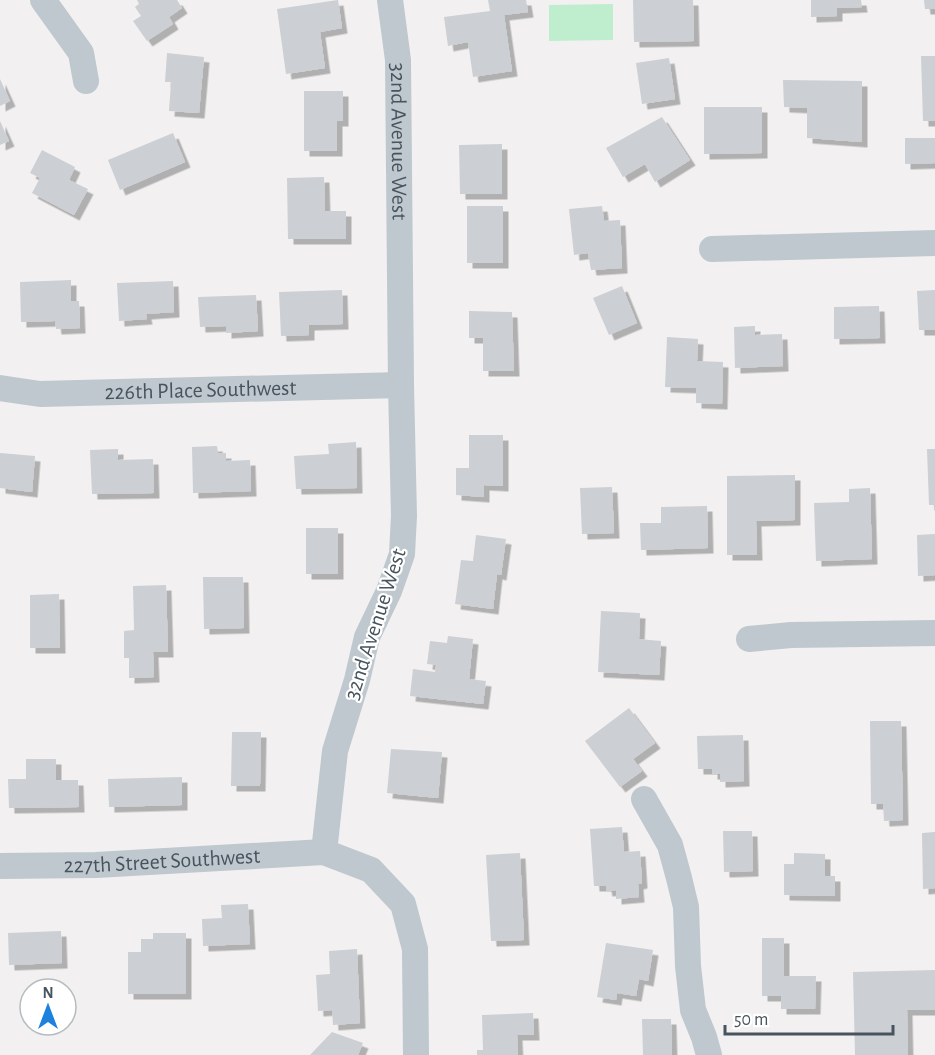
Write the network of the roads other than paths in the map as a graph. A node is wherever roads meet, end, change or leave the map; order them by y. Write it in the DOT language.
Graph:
graph roads {
  1 [pos="44,0"];
  2 [pos="390,0"];
  3 [pos="86,81"];
  4 [pos="935,243"];
  5 [pos="712,249"];
  6 [pos="401,385"];
  7 [pos="0,388"];
  8 [pos="935,633"];
  9 [pos="749,639"];
  10 [pos="644,799"];
  11 [pos="324,852"];
  12 [pos="0,866"];
  13 [pos="416,1055"];
  14 [pos="709,1055"];
  1 -- 3 [label="street"];
  2 -- 6 [label="street, 32nd Avenue West"];
  4 -- 5 [label="street"];
  6 -- 7 [label="street, 226th Place Southwest"];
  6 -- 11 [label="street, 32nd Avenue West"];
  8 -- 9 [label="street"];
  10 -- 14 [label="street"];
  11 -- 12 [label="street, 227th Street Southwest"];
  11 -- 13 [label="street"];
}
